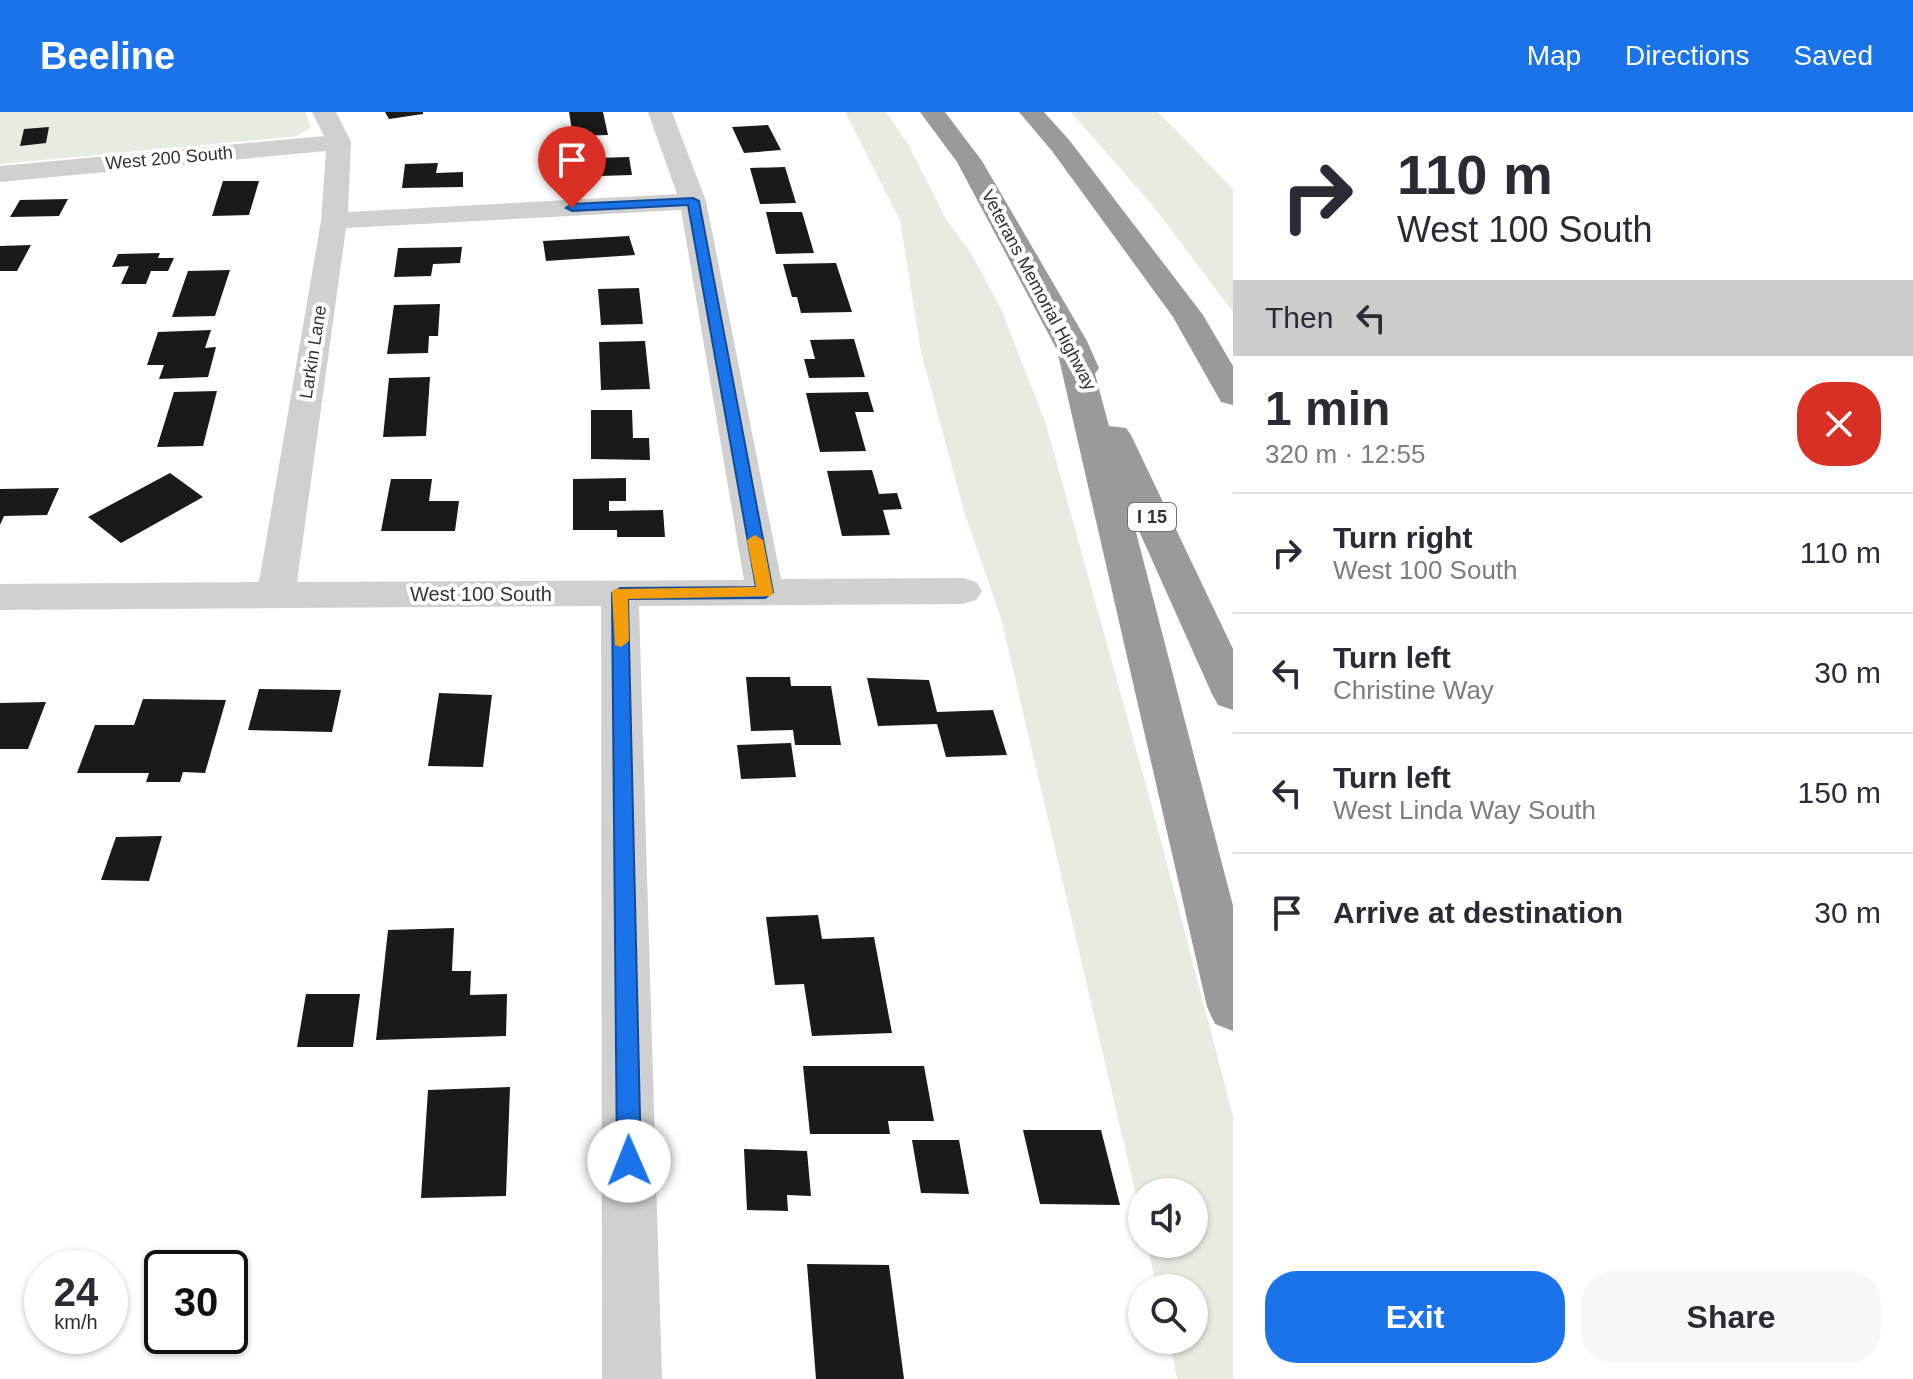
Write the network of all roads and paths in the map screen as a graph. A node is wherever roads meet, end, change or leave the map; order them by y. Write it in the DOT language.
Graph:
graph roads {
  1 [pos="324,112"];
  2 [pos="660,112"];
  3 [pos="932,112"];
  4 [pos="1031,112"];
  5 [pos="339,142"];
  6 [pos="0,174"];
  7 [pos="693,201"];
  8 [pos="334,221"];
  9 [pos="1188,315"];
  10 [pos="1071,341"];
  11 [pos="1233,381"];
  12 [pos="1233,395"];
  13 [pos="963,591"];
  14 [pos="765,592"];
  15 [pos="620,593"];
  16 [pos="276,595"];
  17 [pos="0,597"];
  18 [pos="1233,694"];
  19 [pos="1233,1007"];
  20 [pos="632,1379"];
  1 -- 5 [label="street"];
  2 -- 7 [label="street"];
  3 -- 10 [label="highway, Veterans Memorial Highway / I 15"];
  4 -- 9 [label="highway"];
  5 -- 6 [label="street, West 200 South"];
  5 -- 8 [label="street, Larkin Lane"];
  7 -- 8 [label="street"];
  7 -- 14 [label="street"];
  8 -- 16 [label="street, Larkin Lane"];
  9 -- 11 [label="highway"];
  9 -- 12 [label="highway"];
  10 -- 18 [label="highway, Veterans Memorial Highway / I 15"];
  10 -- 19 [label="highway"];
  13 -- 14 [label="street, West 100 South"];
  14 -- 15 [label="street, West 100 South"];
  15 -- 16 [label="street, West 100 South"];
  15 -- 20 [label="street"];
  16 -- 17 [label="street, West 100 South"];
}
